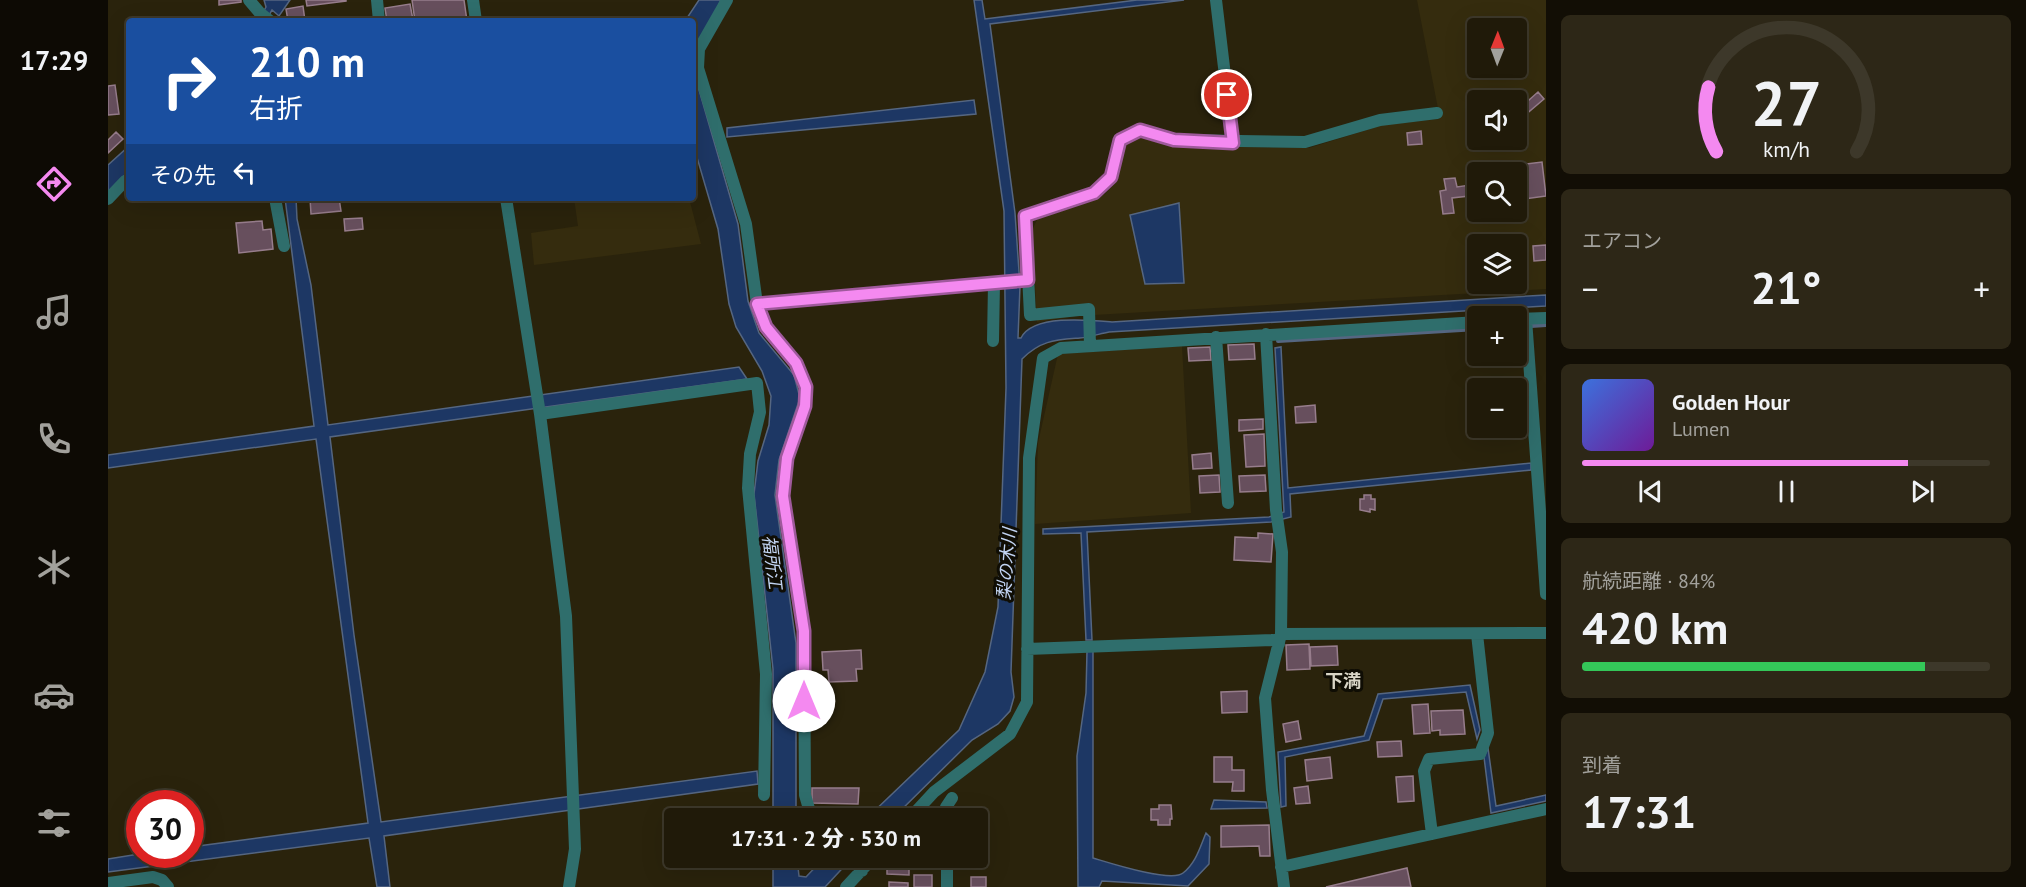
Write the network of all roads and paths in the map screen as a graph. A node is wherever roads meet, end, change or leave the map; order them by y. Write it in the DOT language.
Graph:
graph roads {
  1 [pos="249,0"];
  2 [pos="377,0"];
  3 [pos="473,0"];
  4 [pos="726,0"];
  5 [pos="1216,0"];
  6 [pos="266,18"];
  7 [pos="379,18"];
  8 [pos="476,18"];
  9 [pos="1437,113"];
  10 [pos="1233,143"];
  11 [pos="126,180"];
  12 [pos="108,199"];
  13 [pos="276,201"];
  14 [pos="506,201"];
  15 [pos="284,246"];
  16 [pos="1028,280"];
  17 [pos="994,283"];
  18 [pos="757,304"];
  19 [pos="1546,318"];
  20 [pos="1527,322"];
  21 [pos="1467,323"];
  22 [pos="1266,334"];
  23 [pos="1216,338"];
  24 [pos="993,341"];
  25 [pos="1090,346"];
  26 [pos="1527,364"];
  27 [pos="540,414"];
  28 [pos="1228,503"];
  29 [pos="1546,594"];
  30 [pos="1546,633"];
  31 [pos="1478,634"];
  32 [pos="1280,639"];
  33 [pos="1027,648"];
  34 [pos="764,795"];
  35 [pos="952,798"];
  36 [pos="809,808"];
  37 [pos="919,808"];
  38 [pos="946,808"];
  39 [pos="1546,809"];
  40 [pos="1432,834"];
  41 [pos="1281,867"];
  42 [pos="859,868"];
  43 [pos="865,868"];
  44 [pos="947,868"];
  45 [pos="862,871"];
  46 [pos="108,883"];
  47 [pos="168,887"];
  48 [pos="569,887"];
  49 [pos="846,887"];
  50 [pos="947,887"];
  51 [pos="1284,887"];
  1 -- 6 [label="street"];
  2 -- 7 [label="street"];
  3 -- 8 [label="street"];
  4 -- 18 [label="street"];
  5 -- 10 [label="street"];
  9 -- 10 [label="street"];
  10 -- 16 [label="street"];
  11 -- 12 [label="street"];
  13 -- 15 [label="street"];
  14 -- 27 [label="street"];
  16 -- 17 [label="street"];
  16 -- 25 [label="street"];
  17 -- 18 [label="street"];
  17 -- 24 [label="street"];
  18 -- 36 [label="street"];
  19 -- 20 [label="street"];
  21 -- 22 [label="street"];
  22 -- 23 [label="street"];
  22 -- 32 [label="street"];
  23 -- 25 [label="street"];
  23 -- 28 [label="street"];
  25 -- 33 [label="street"];
  26 -- 29 [label="street"];
  27 -- 34 [label="street"];
  27 -- 48 [label="street"];
  30 -- 31 [label="street"];
  31 -- 32 [label="street"];
  31 -- 40 [label="street"];
  32 -- 33 [label="street"];
  32 -- 41 [label="street"];
  33 -- 37 [label="street"];
  35 -- 38 [label="street"];
  39 -- 40 [label="street"];
  40 -- 41 [label="street"];
  41 -- 51 [label="street"];
  42 -- 45 [label="street"];
  43 -- 45 [label="street"];
  44 -- 50 [label="street"];
  45 -- 49 [label="street"];
  46 -- 47 [label="street"];
}
